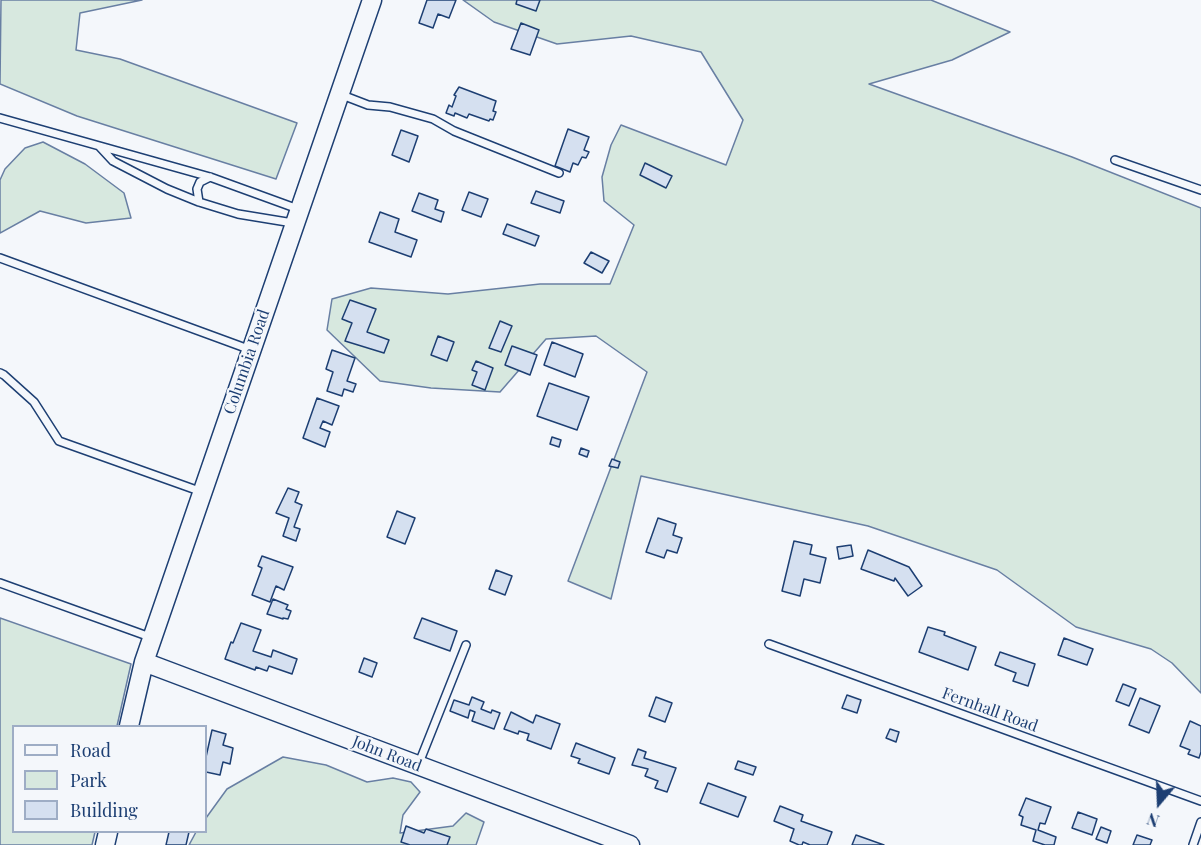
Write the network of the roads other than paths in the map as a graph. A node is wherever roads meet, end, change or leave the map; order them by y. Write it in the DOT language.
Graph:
graph roads {
  1 [pos="372,0"];
  2 [pos="339,94"];
  3 [pos="0,118"];
  4 [pos="99,145"];
  5 [pos="1115,160"];
  6 [pos="559,173"];
  7 [pos="210,177"];
  8 [pos="1201,190"];
  9 [pos="199,202"];
  10 [pos="298,216"];
  11 [pos="0,258"];
  12 [pos="251,350"];
  13 [pos="0,373"];
  14 [pos="202,492"];
  15 [pos="0,583"];
  16 [pos="152,638"];
  17 [pos="769,644"];
  18 [pos="466,645"];
  19 [pos="144,662"];
  20 [pos="129,725"];
  21 [pos="418,765"];
  22 [pos="1201,801"];
  23 [pos="1201,822"];
  24 [pos="630,845"];
  25 [pos="1193,845"];
  1 -- 2 [label="main road, Columbia Road"];
  2 -- 6 [label="lane"];
  2 -- 10 [label="main road, Columbia Road"];
  3 -- 4 [label="lane"];
  4 -- 7 [label="lane"];
  4 -- 9 [label="lane"];
  5 -- 8 [label="lane"];
  7 -- 9 [label="lane"];
  7 -- 10 [label="lane"];
  9 -- 10 [label="lane"];
  10 -- 12 [label="main road, Columbia Road"];
  11 -- 12 [label="lane"];
  12 -- 14 [label="main road, Columbia Road"];
  13 -- 14 [label="lane"];
  14 -- 16 [label="main road, Columbia Road"];
  15 -- 16 [label="lane"];
  16 -- 19 [label="main road, Columbia Road"];
  17 -- 22 [label="lane, Fernhall Road"];
  18 -- 21 [label="lane"];
  19 -- 20 [label="main road, Columbia Road"];
  19 -- 21 [label="main road, John Road"];
  21 -- 24 [label="main road, John Road"];
  23 -- 25 [label="lane"];
}
